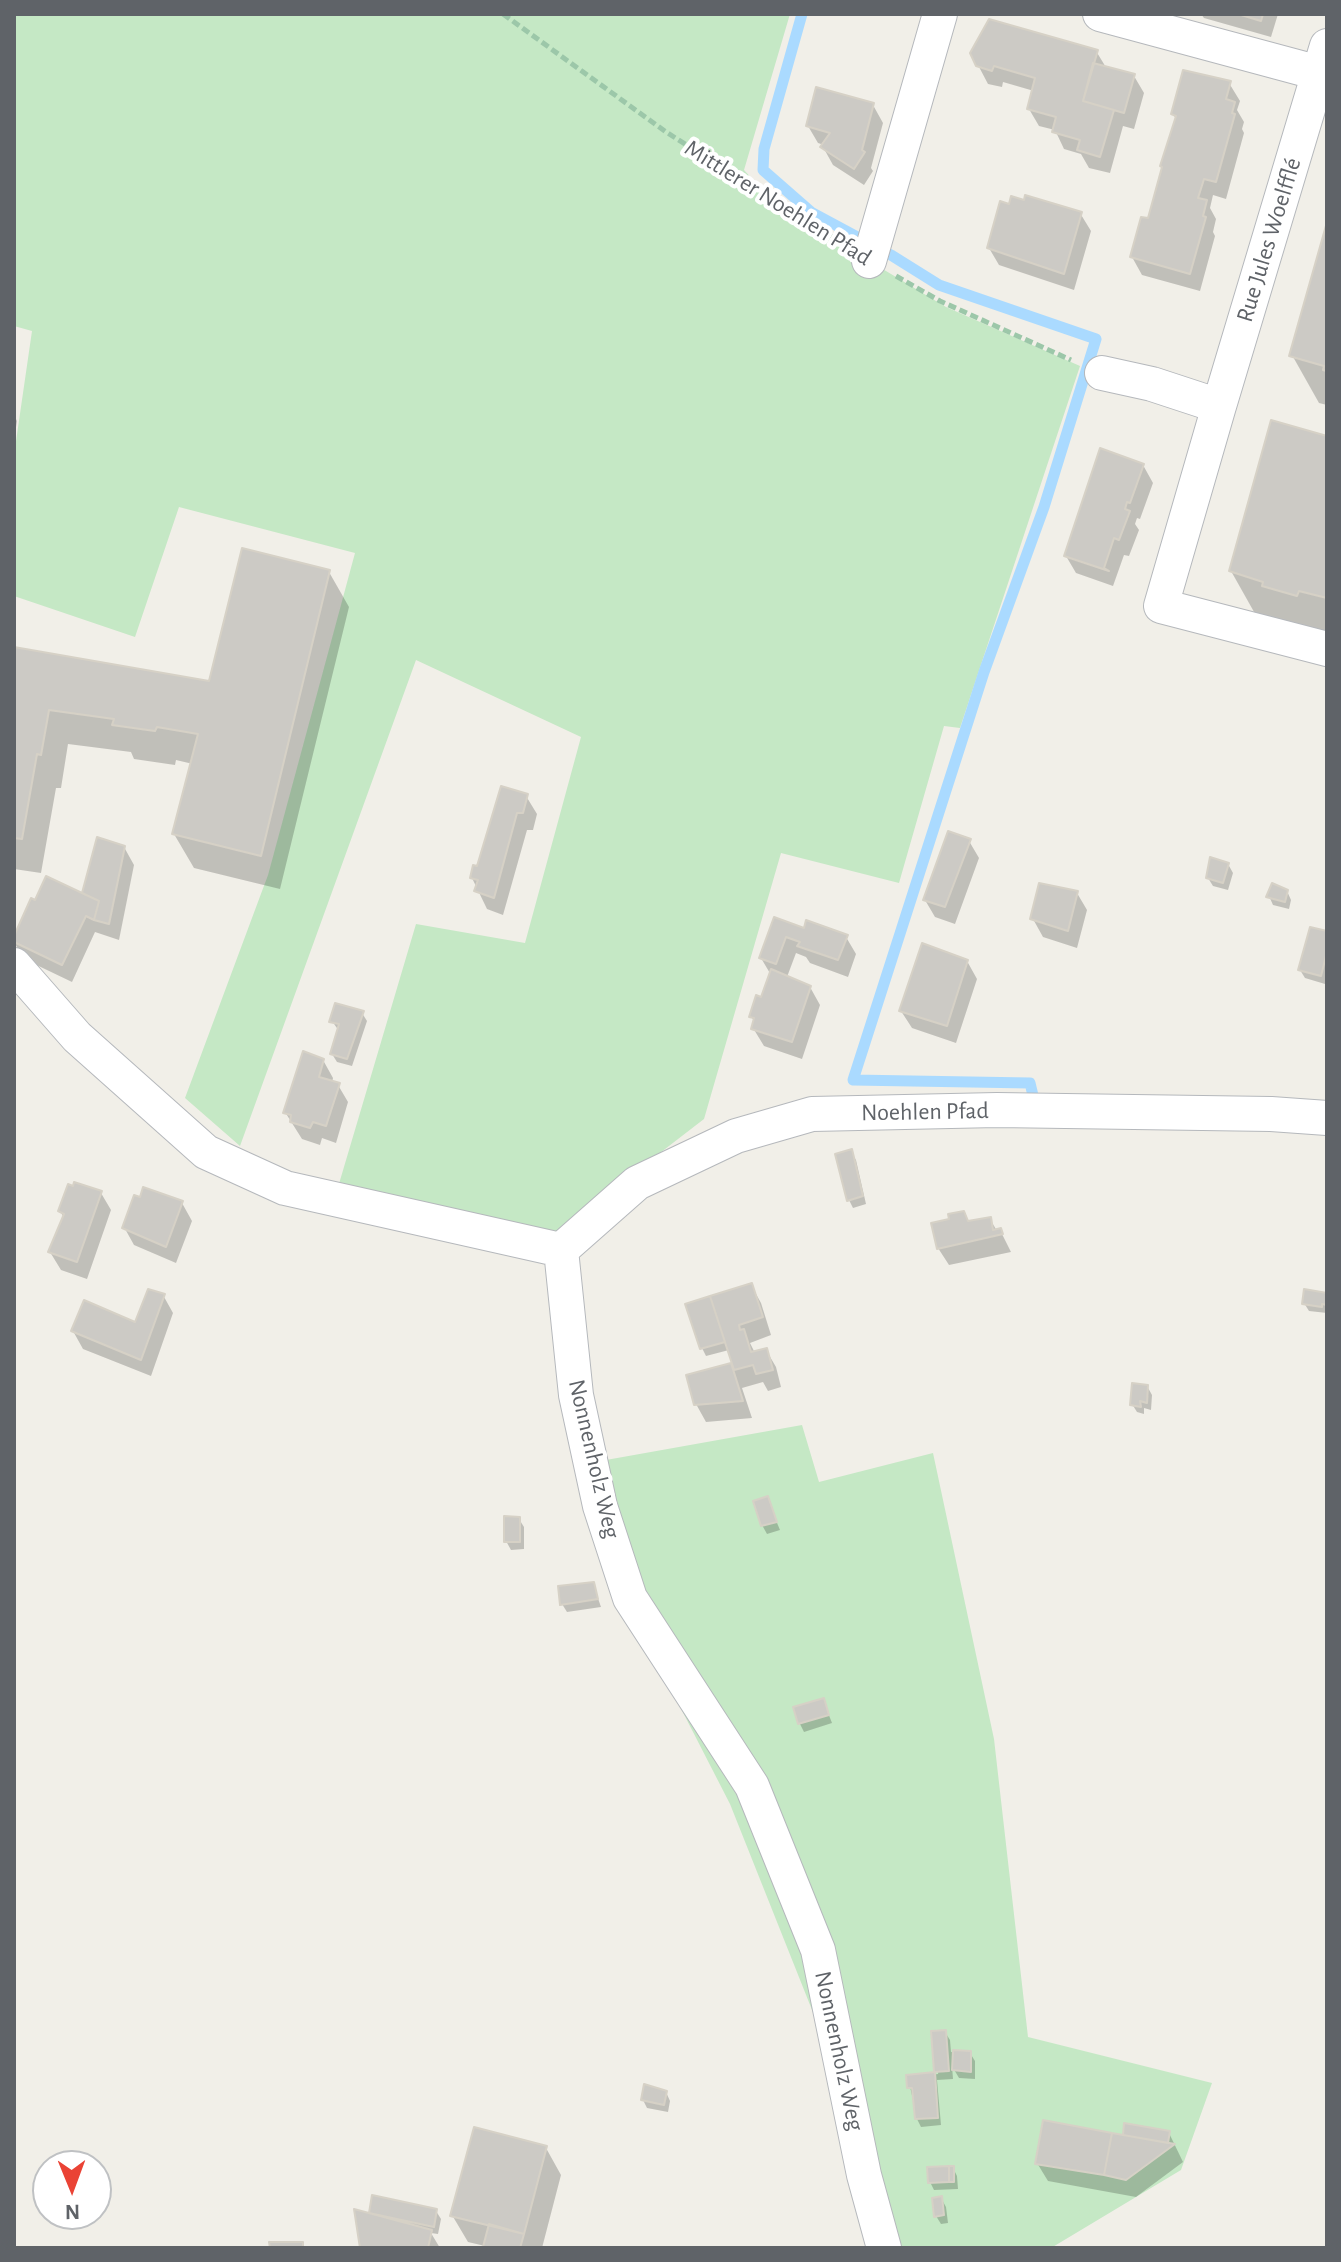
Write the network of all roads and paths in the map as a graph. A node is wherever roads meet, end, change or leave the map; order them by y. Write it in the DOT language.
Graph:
graph roads {
  1 [pos="503,14"];
  2 [pos="940,14"];
  3 [pos="1100,14"];
  4 [pos="1323,60"];
  5 [pos="869,261"];
  6 [pos="1087,367"];
  7 [pos="1219,406"];
  8 [pos="1327,649"];
  9 [pos="14,965"];
  10 [pos="1327,1118"];
  11 [pos="561,1250"];
  12 [pos="884,2248"];
  1 -- 5 [label="path, Mittlerer Noehlen Pfad"];
  2 -- 5 [label="street"];
  3 -- 4 [label="street, Rue Jules Woelfflé"];
  4 -- 7 [label="street, Rue Jules Woelfflé"];
  5 -- 6 [label="path, Mittlerer Noehlen Pfad"];
  6 -- 7 [label="street"];
  7 -- 8 [label="street"];
  9 -- 11 [label="street"];
  10 -- 11 [label="street, Noehlen Pfad"];
  11 -- 12 [label="street, Nonnenholz Weg"];
}
